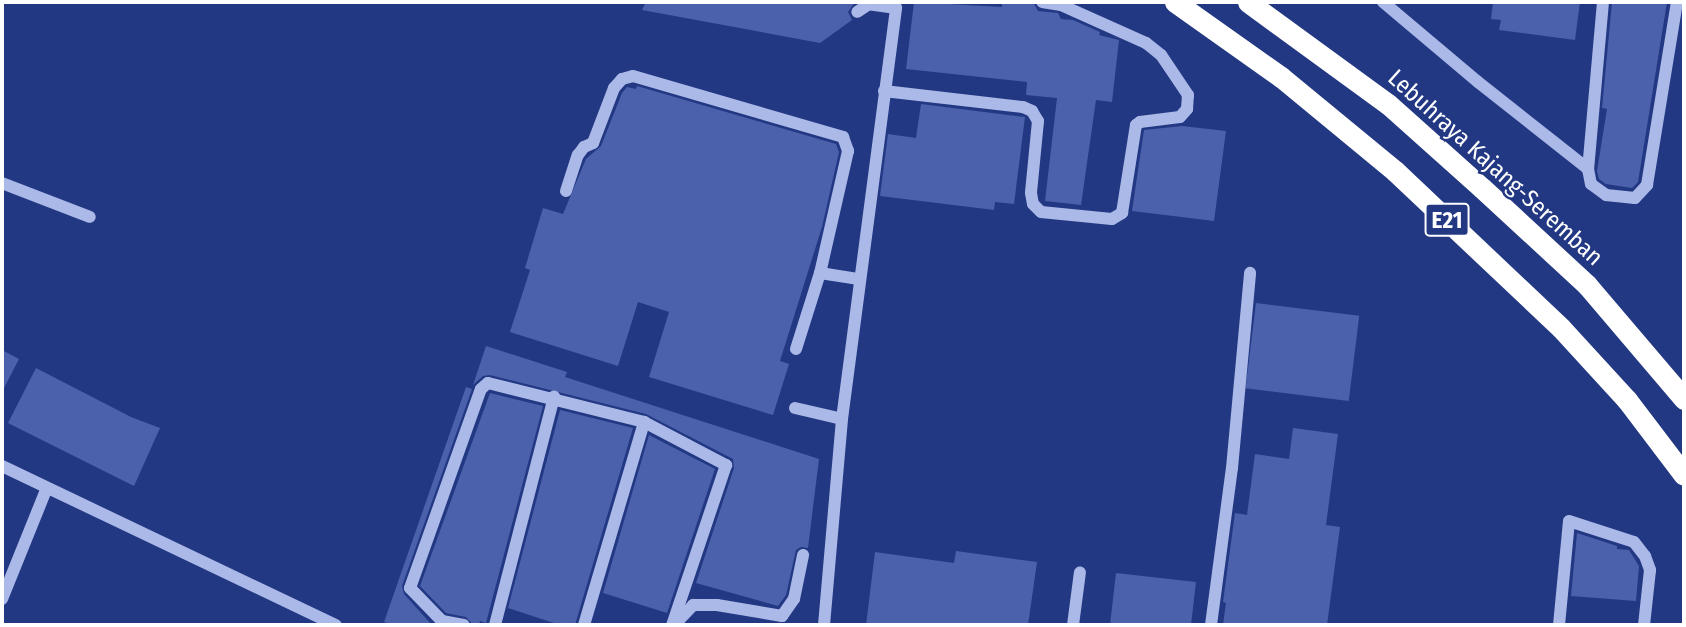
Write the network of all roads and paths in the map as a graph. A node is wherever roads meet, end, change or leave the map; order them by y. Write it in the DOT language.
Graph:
graph roads {
  1 [pos="1042,2"];
  2 [pos="1175,2"];
  3 [pos="1248,2"];
  4 [pos="1383,2"];
  5 [pos="1604,2"];
  6 [pos="1677,2"];
  7 [pos="897,5"];
  8 [pos="857,12"];
  9 [pos="884,91"];
  10 [pos="1588,169"];
  11 [pos="2,183"];
  12 [pos="566,191"];
  13 [pos="90,217"];
  14 [pos="820,273"];
  15 [pos="1250,273"];
  16 [pos="858,279"];
  17 [pos="796,349"];
  18 [pos="554,397"];
  19 [pos="1684,398"];
  20 [pos="795,408"];
  21 [pos="842,419"];
  22 [pos="644,422"];
  23 [pos="2,466"];
  24 [pos="1684,475"];
  25 [pos="46,490"];
  26 [pos="803,555"];
  27 [pos="1080,572"];
  28 [pos="2,598"];
  29 [pos="442,623"];
  30 [pos="335,625"];
  31 [pos="464,625"];
  32 [pos="495,625"];
  33 [pos="584,625"];
  34 [pos="673,625"];
  35 [pos="824,625"];
  36 [pos="1073,625"];
  37 [pos="1212,625"];
  38 [pos="1559,625"];
  39 [pos="1644,625"];
  1 -- 9 [label="street"];
  2 -- 24 [label="highway, E21"];
  3 -- 19 [label="highway, Lebuhraya Kajang-Seremban / E21"];
  4 -- 10 [label="street"];
  5 -- 10 [label="street"];
  6 -- 10 [label="street"];
  7 -- 8 [label="street"];
  7 -- 9 [label="street"];
  9 -- 16 [label="street"];
  11 -- 13 [label="street"];
  12 -- 14 [label="street"];
  14 -- 16 [label="street"];
  14 -- 17 [label="street"];
  15 -- 37 [label="street"];
  16 -- 21 [label="street"];
  18 -- 22 [label="street"];
  18 -- 29 [label="street"];
  18 -- 32 [label="street"];
  20 -- 21 [label="street"];
  21 -- 35 [label="street"];
  22 -- 33 [label="street"];
  22 -- 34 [label="street"];
  23 -- 25 [label="street"];
  25 -- 28 [label="street"];
  25 -- 30 [label="street"];
  26 -- 34 [label="street"];
  27 -- 36 [label="street"];
  29 -- 31 [label="street"];
  38 -- 39 [label="street"];
}
